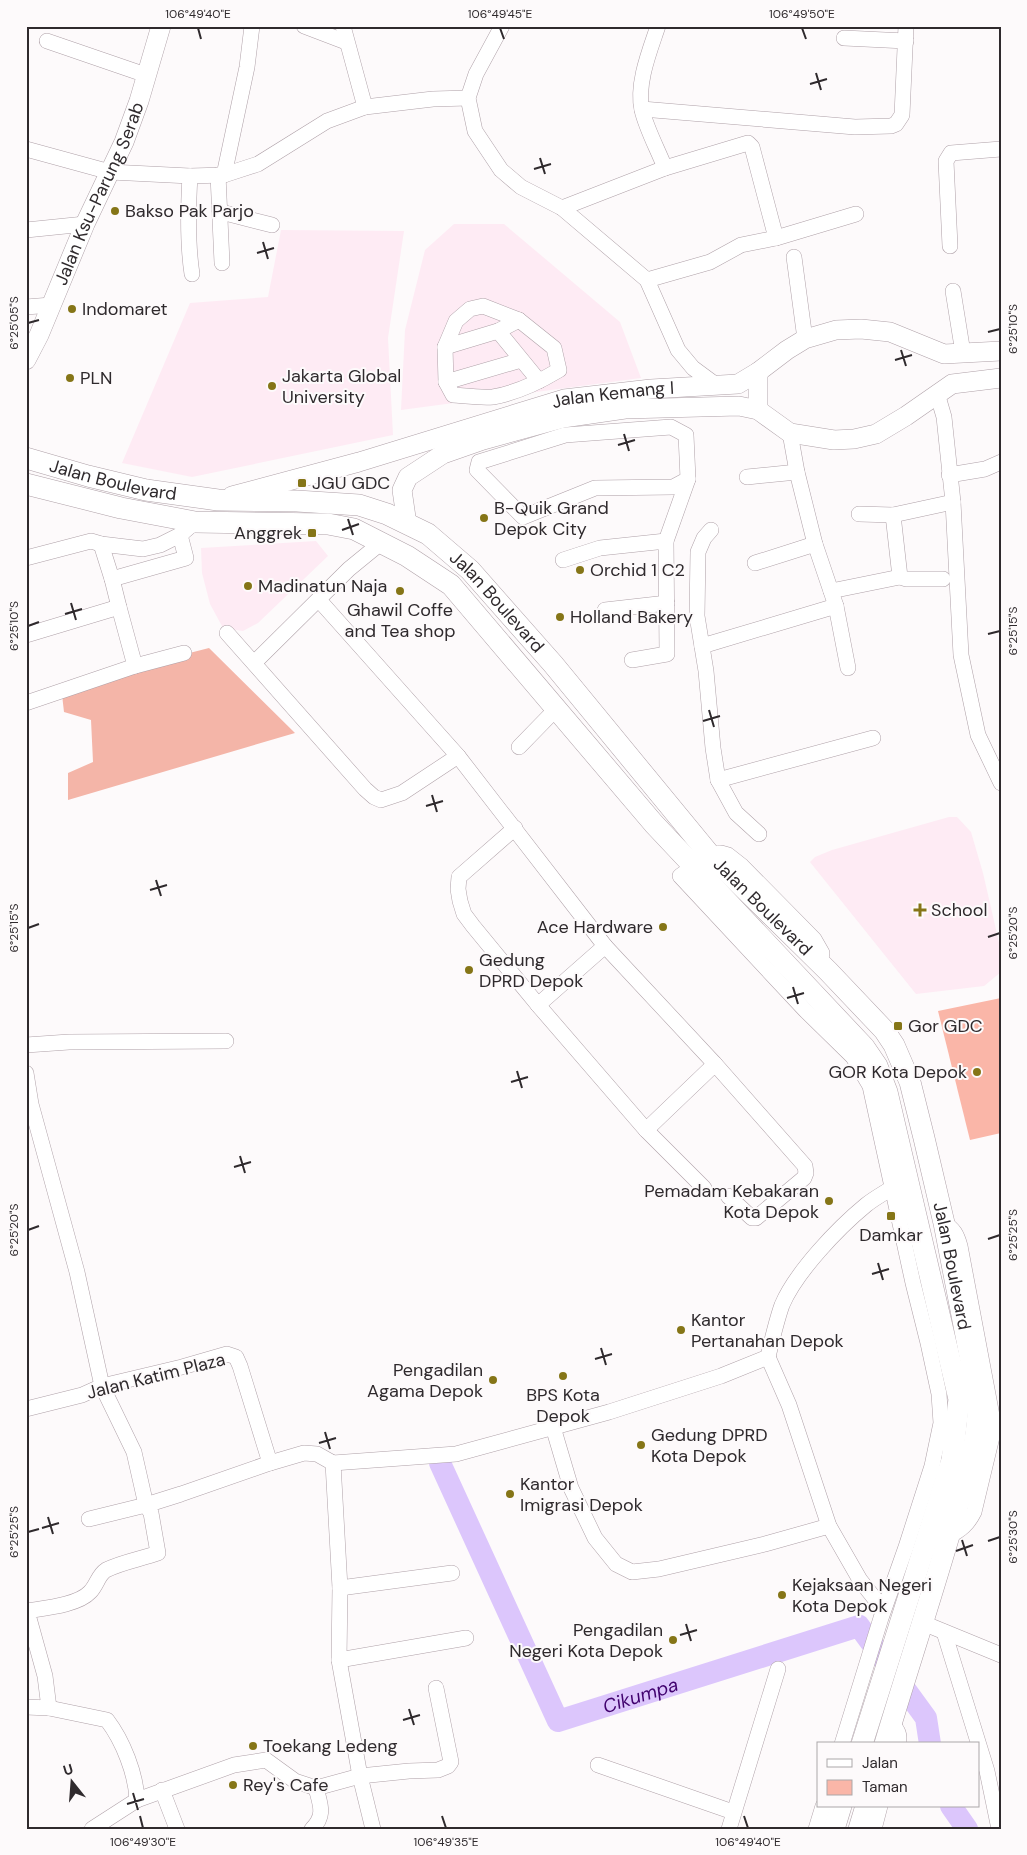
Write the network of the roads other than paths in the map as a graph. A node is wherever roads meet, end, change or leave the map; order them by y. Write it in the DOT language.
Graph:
graph roads {
  1 [pos="160,26"];
  2 [pos="252,26"];
  3 [pos="304,26"];
  4 [pos="343,26"];
  5 [pos="502,26"];
  6 [pos="658,26"];
  7 [pos="906,34"];
  8 [pos="844,38"];
  9 [pos="47,41"];
  10 [pos="346,42"];
  11 [pos="146,75"];
  12 [pos="462,98"];
  13 [pos="365,107"];
  14 [pos="642,109"];
  15 [pos="26,149"];
  16 [pos="1001,149"];
  17 [pos="665,168"];
  18 [pos="110,172"];
  19 [pos="221,175"];
  20 [pos="190,176"];
  21 [pos="562,208"];
  22 [pos="219,209"];
  23 [pos="856,214"];
  24 [pos="85,224"];
  25 [pos="272,225"];
  26 [pos="26,230"];
  27 [pos="776,238"];
  28 [pos="950,246"];
  29 [pos="794,257"];
  30 [pos="222,263"];
  31 [pos="192,274"];
  32 [pos="647,280"];
  33 [pos="953,291"];
  34 [pos="51,305"];
  35 [pos="26,307"];
  36 [pos="519,320"];
  37 [pos="498,331"];
  38 [pos="805,339"];
  39 [pos="445,347"];
  40 [pos="1001,351"];
  41 [pos="953,354"];
  42 [pos="522,360"];
  43 [pos="27,362"];
  44 [pos="758,372"];
  45 [pos="1001,378"];
  46 [pos="539,381"];
  47 [pos="446,382"];
  48 [pos="710,385"];
  49 [pos="651,389"];
  50 [pos="945,389"];
  51 [pos="512,392"];
  52 [pos="653,409"];
  53 [pos="758,410"];
  54 [pos="525,420"];
  55 [pos="790,433"];
  56 [pos="26,446"];
  57 [pos="460,448"];
  58 [pos="26,458"];
  59 [pos="1001,462"];
  60 [pos="49,466"];
  61 [pos="477,470"];
  62 [pos="798,472"];
  63 [pos="949,475"];
  64 [pos="747,477"];
  65 [pos="688,479"];
  66 [pos="26,484"];
  67 [pos="218,500"];
  68 [pos="953,502"];
  69 [pos="859,514"];
  70 [pos="893,515"];
  71 [pos="408,524"];
  72 [pos="187,529"];
  73 [pos="711,530"];
  74 [pos="666,541"];
  75 [pos="382,542"];
  76 [pos="101,544"];
  77 [pos="815,544"];
  78 [pos="26,558"];
  79 [pos="563,560"];
  80 [pos="755,563"];
  81 [pos="900,576"];
  82 [pos="112,579"];
  83 [pos="943,580"];
  84 [pos="831,591"];
  85 [pos="319,600"];
  86 [pos="667,603"];
  87 [pos="836,606"];
  88 [pos="119,607"];
  89 [pos="605,610"];
  90 [pos="228,633"];
  91 [pos="26,635"];
  92 [pos="702,646"];
  93 [pos="184,653"];
  94 [pos="632,660"];
  95 [pos="254,663"];
  96 [pos="135,666"];
  97 [pos="848,668"];
  98 [pos="26,703"];
  99 [pos="556,709"];
  100 [pos="873,738"];
  101 [pos="519,747"];
  102 [pos="458,756"];
  103 [pos="718,780"];
  104 [pos="1001,782"];
  105 [pos="515,828"];
  106 [pos="759,834"];
  107 [pos="694,866"];
  108 [pos="606,946"];
  109 [pos="538,1005"];
  110 [pos="226,1041"];
  111 [pos="26,1044"];
  112 [pos="715,1064"];
  113 [pos="26,1074"];
  114 [pos="646,1130"];
  115 [pos="924,1138"];
  116 [pos="33,1139"];
  117 [pos="900,1148"];
  118 [pos="900,1183"];
  119 [pos="704,1188"];
  120 [pos="728,1196"];
  121 [pos="768,1357"];
  122 [pos="102,1386"];
  123 [pos="26,1409"];
  124 [pos="553,1427"];
  125 [pos="270,1463"];
  126 [pos="333,1464"];
  127 [pos="146,1505"];
  128 [pos="90,1519"];
  129 [pos="829,1526"];
  130 [pos="452,1573"];
  131 [pos="340,1588"];
  132 [pos="885,1605"];
  133 [pos="27,1607"];
  134 [pos="923,1623"];
  135 [pos="944,1632"];
  136 [pos="466,1638"];
  137 [pos="1001,1655"];
  138 [pos="338,1660"];
  139 [pos="778,1670"];
  140 [pos="436,1688"];
  141 [pos="26,1707"];
  142 [pos="49,1708"];
  143 [pos="886,1716"];
  144 [pos="843,1742"];
  145 [pos="864,1742"];
  146 [pos="885,1742"];
  147 [pos="898,1742"];
  148 [pos="978,1742"];
  149 [pos="980,1748"];
  150 [pos="598,1766"];
  151 [pos="360,1776"];
  152 [pos="316,1788"];
  153 [pos="162,1790"];
  154 [pos="137,1800"];
  155 [pos="821,1808"];
  156 [pos="840,1808"];
  157 [pos="865,1808"];
  158 [pos="879,1808"];
  159 [pos="734,1812"];
  160 [pos="92,1829"];
  161 [pos="177,1829"];
  162 [pos="312,1829"];
  163 [pos="372,1829"];
  164 [pos="728,1829"];
  165 [pos="816,1829"];
  166 [pos="834,1829"];
  167 [pos="859,1829"];
  168 [pos="874,1829"];
  169 [pos="999,1829"];
  1 -- 11 [label="street, Jalan Ksu-Parung Serab"];
  2 -- 19 [label="street"];
  3 -- 10 [label="street"];
  4 -- 10 [label="street"];
  5 -- 12 [label="street"];
  6 -- 14 [label="street"];
  7 -- 8 [label="street"];
  7 -- 14 [label="street"];
  9 -- 11 [label="street"];
  10 -- 13 [label="street"];
  11 -- 18 [label="street, Jalan Ksu-Parung Serab"];
  12 -- 13 [label="street"];
  12 -- 21 [label="street"];
  13 -- 19 [label="street"];
  14 -- 17 [label="street"];
  15 -- 18 [label="street"];
  16 -- 28 [label="street"];
  17 -- 21 [label="street"];
  17 -- 27 [label="street"];
  18 -- 20 [label="street"];
  18 -- 24 [label="street, Jalan Ksu-Parung Serab"];
  19 -- 20 [label="street"];
  19 -- 22 [label="street"];
  20 -- 31 [label="street"];
  21 -- 32 [label="street"];
  22 -- 25 [label="street"];
  22 -- 30 [label="street"];
  23 -- 27 [label="street"];
  24 -- 26 [label="street"];
  24 -- 34 [label="street, Jalan Ksu-Parung Serab"];
  27 -- 32 [label="street"];
  29 -- 38 [label="street"];
  32 -- 48 [label="street"];
  33 -- 41 [label="street"];
  34 -- 35 [label="street"];
  34 -- 43 [label="street, Jalan Ksu-Parung Serab"];
  36 -- 37 [label="street"];
  36 -- 39 [label="street"];
  36 -- 46 [label="street"];
  37 -- 39 [label="street"];
  37 -- 42 [label="street"];
  38 -- 41 [label="street, Jalan Kemang I"];
  38 -- 44 [label="street, Jalan Kemang I"];
  39 -- 47 [label="street"];
  40 -- 41 [label="street, Jalan Kemang I"];
  41 -- 50 [label="street"];
  42 -- 46 [label="street"];
  42 -- 47 [label="street"];
  44 -- 48 [label="street, Jalan Kemang I"];
  44 -- 53 [label="street"];
  45 -- 50 [label="street, Jalan Kemang I"];
  46 -- 51 [label="street"];
  47 -- 51 [label="street"];
  48 -- 49 [label="street, Jalan Kemang I"];
  49 -- 52 [label="street"];
  49 -- 54 [label="street, Jalan Kemang I"];
  50 -- 55 [label="street, Jalan Kemang I"];
  50 -- 63 [label="street"];
  51 -- 54 [label="street"];
  52 -- 53 [label="street, Jalan Kemang I"];
  52 -- 54 [label="street, Jalan Kemang I"];
  53 -- 55 [label="street, Jalan Kemang I"];
  54 -- 57 [label="street, Jalan Kemang I"];
  54 -- 67 [label="street, Jalan Kemang I"];
  55 -- 62 [label="street"];
  56 -- 60 [label="street"];
  57 -- 61 [label="street"];
  57 -- 71 [label="street, Jalan Kemang I"];
  58 -- 60 [label="main road, Jalan Boulevard"];
  59 -- 63 [label="street"];
  60 -- 67 [label="main road, Jalan Boulevard"];
  61 -- 65 [label="street"];
  61 -- 65 [label="street"];
  62 -- 64 [label="street"];
  62 -- 77 [label="street"];
  63 -- 68 [label="street"];
  65 -- 74 [label="street"];
  66 -- 72 [label="main road, Jalan Boulevard"];
  67 -- 71 [label="main road, Jalan Boulevard"];
  68 -- 70 [label="street"];
  68 -- 104 [label="street"];
  69 -- 70 [label="street"];
  70 -- 81 [label="street"];
  71 -- 107 [label="main road, Jalan Boulevard"];
  72 -- 75 [label="main road, Jalan Boulevard"];
  72 -- 76 [label="street"];
  72 -- 82 [label="street"];
  73 -- 92 [label="street"];
  74 -- 79 [label="street"];
  74 -- 86 [label="street"];
  75 -- 85 [label="street"];
  75 -- 99 [label="main road, Jalan Boulevard"];
  76 -- 78 [label="street"];
  76 -- 82 [label="street"];
  77 -- 80 [label="street"];
  77 -- 84 [label="street"];
  81 -- 83 [label="street"];
  81 -- 84 [label="street"];
  82 -- 88 [label="street"];
  84 -- 87 [label="street"];
  85 -- 95 [label="street"];
  85 -- 102 [label="street"];
  86 -- 89 [label="street"];
  86 -- 94 [label="street"];
  87 -- 92 [label="street"];
  87 -- 97 [label="street"];
  88 -- 91 [label="street"];
  88 -- 96 [label="street"];
  90 -- 95 [label="street"];
  92 -- 103 [label="street"];
  93 -- 96 [label="street"];
  95 -- 102 [label="street"];
  96 -- 98 [label="street"];
  99 -- 101 [label="street"];
  99 -- 107 [label="main road, Jalan Boulevard"];
  100 -- 103 [label="street"];
  102 -- 105 [label="street"];
  103 -- 106 [label="street"];
  105 -- 108 [label="street"];
  105 -- 109 [label="street"];
  107 -- 115 [label="main road, Jalan Boulevard"];
  107 -- 117 [label="main road, Jalan Boulevard"];
  107 -- 118 [label="street"];
  108 -- 109 [label="street"];
  108 -- 112 [label="street"];
  109 -- 114 [label="street"];
  110 -- 111 [label="street"];
  112 -- 114 [label="street"];
  112 -- 120 [label="street"];
  113 -- 116 [label="street"];
  114 -- 119 [label="street"];
  115 -- 117 [label="main road"];
  115 -- 134 [label="main road, Jalan Boulevard"];
  116 -- 122 [label="street"];
  117 -- 118 [label="main road, Jalan Boulevard"];
  118 -- 121 [label="street"];
  118 -- 132 [label="street"];
  118 -- 143 [label="main road, Jalan Boulevard"];
  121 -- 124 [label="street"];
  121 -- 129 [label="street"];
  122 -- 123 [label="street, Jalan Katim Plaza"];
  122 -- 125 [label="street, Jalan Katim Plaza"];
  122 -- 127 [label="street"];
  124 -- 126 [label="street"];
  124 -- 129 [label="street"];
  125 -- 126 [label="street"];
  125 -- 127 [label="street"];
  126 -- 131 [label="street"];
  127 -- 128 [label="street"];
  127 -- 133 [label="street"];
  129 -- 132 [label="street"];
  130 -- 131 [label="street"];
  131 -- 138 [label="street"];
  132 -- 144 [label="street"];
  133 -- 142 [label="street"];
  134 -- 135 [label="street"];
  134 -- 143 [label="main road, Jalan Boulevard"];
  135 -- 137 [label="street"];
  135 -- 148 [label="street"];
  136 -- 138 [label="street"];
  138 -- 151 [label="street"];
  139 -- 159 [label="street"];
  140 -- 151 [label="street"];
  141 -- 142 [label="street"];
  142 -- 154 [label="street"];
  143 -- 145 [label="main road, Jalan Boulevard"];
  143 -- 146 [label="main road, Jalan Boulevard"];
  143 -- 147 [label="street"];
  149 -- 169 [label="street"];
  150 -- 159 [label="street"];
  151 -- 152 [label="street"];
  151 -- 163 [label="street"];
  152 -- 153 [label="street"];
  152 -- 162 [label="street"];
  153 -- 154 [label="street"];
  153 -- 161 [label="street"];
  154 -- 160 [label="street"];
  155 -- 165 [label="street"];
  156 -- 166 [label="main road"];
  157 -- 167 [label="main road"];
  158 -- 168 [label="street"];
  159 -- 164 [label="street"];
}
